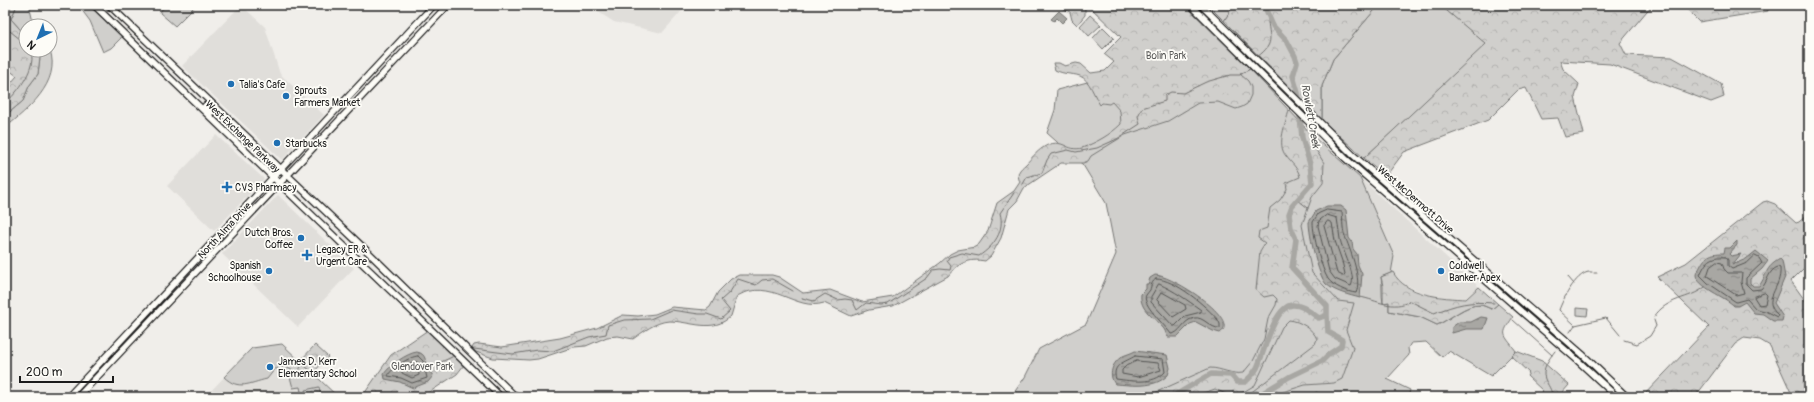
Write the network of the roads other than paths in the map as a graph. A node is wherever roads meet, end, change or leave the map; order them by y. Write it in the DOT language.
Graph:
graph roads {
  1 [pos="94,5"];
  2 [pos="109,5"];
  3 [pos="434,5"];
  4 [pos="448,5"];
  5 [pos="1191,5"];
  6 [pos="1201,5"];
  7 [pos="1245,54"];
  8 [pos="1261,70"];
  9 [pos="170,78"];
  10 [pos="217,109"];
  11 [pos="326,122"];
  12 [pos="314,148"];
  13 [pos="281,170"];
  14 [pos="287,176"];
  15 [pos="273,178"];
  16 [pos="280,184"];
  17 [pos="1434,227"];
  18 [pos="1429,232"];
  19 [pos="222,234"];
  20 [pos="228,239"];
  21 [pos="340,242"];
  22 [pos="374,258"];
  23 [pos="432,315"];
  24 [pos="424,322"];
  25 [pos="1596,367"];
  26 [pos="1591,373"];
  27 [pos="68,397"];
  28 [pos="78,397"];
  29 [pos="501,397"];
  30 [pos="516,397"];
  31 [pos="1617,397"];
  32 [pos="1627,397"];
  1 -- 9 [label="main road, West Exchange Parkway"];
  2 -- 10 [label="main road, West Exchange Parkway"];
  3 -- 11 [label="main road, North Alma Drive"];
  4 -- 12 [label="main road, North Alma Drive"];
  5 -- 7 [label="main road, West McDermott Drive"];
  6 -- 7 [label="main road, West McDermott Drive"];
  7 -- 8 [label="main road, West McDermott Drive"];
  8 -- 17 [label="main road, West McDermott Drive"];
  8 -- 18 [label="main road, West McDermott Drive"];
  9 -- 10 [label="main road"];
  9 -- 15 [label="main road, West Exchange Parkway"];
  10 -- 13 [label="main road, West Exchange Parkway"];
  11 -- 12 [label="main road"];
  11 -- 13 [label="main road, North Alma Drive"];
  12 -- 14 [label="main road, North Alma Drive"];
  13 -- 14 [label="main road, West Exchange Parkway"];
  13 -- 15 [label="main road, North Alma Drive"];
  14 -- 16 [label="main road, North Alma Drive"];
  14 -- 22 [label="main road, West Exchange Parkway"];
  15 -- 16 [label="main road, West Exchange Parkway"];
  15 -- 19 [label="main road, North Alma Drive"];
  16 -- 20 [label="main road, North Alma Drive"];
  16 -- 21 [label="main road, West Exchange Parkway"];
  17 -- 18 [label="main road"];
  17 -- 25 [label="main road, West McDermott Drive"];
  18 -- 26 [label="main road, West McDermott Drive"];
  19 -- 20 [label="main road"];
  19 -- 27 [label="main road, North Alma Drive"];
  20 -- 28 [label="main road, North Alma Drive"];
  21 -- 22 [label="main road"];
  21 -- 24 [label="main road, West Exchange Parkway"];
  22 -- 23 [label="main road, West Exchange Parkway"];
  23 -- 24 [label="main road"];
  23 -- 30 [label="main road, West Exchange Parkway"];
  24 -- 29 [label="main road, West Exchange Parkway"];
  25 -- 26 [label="main road"];
  25 -- 32 [label="main road, West McDermott Drive"];
  26 -- 31 [label="main road, West McDermott Drive"];
}
